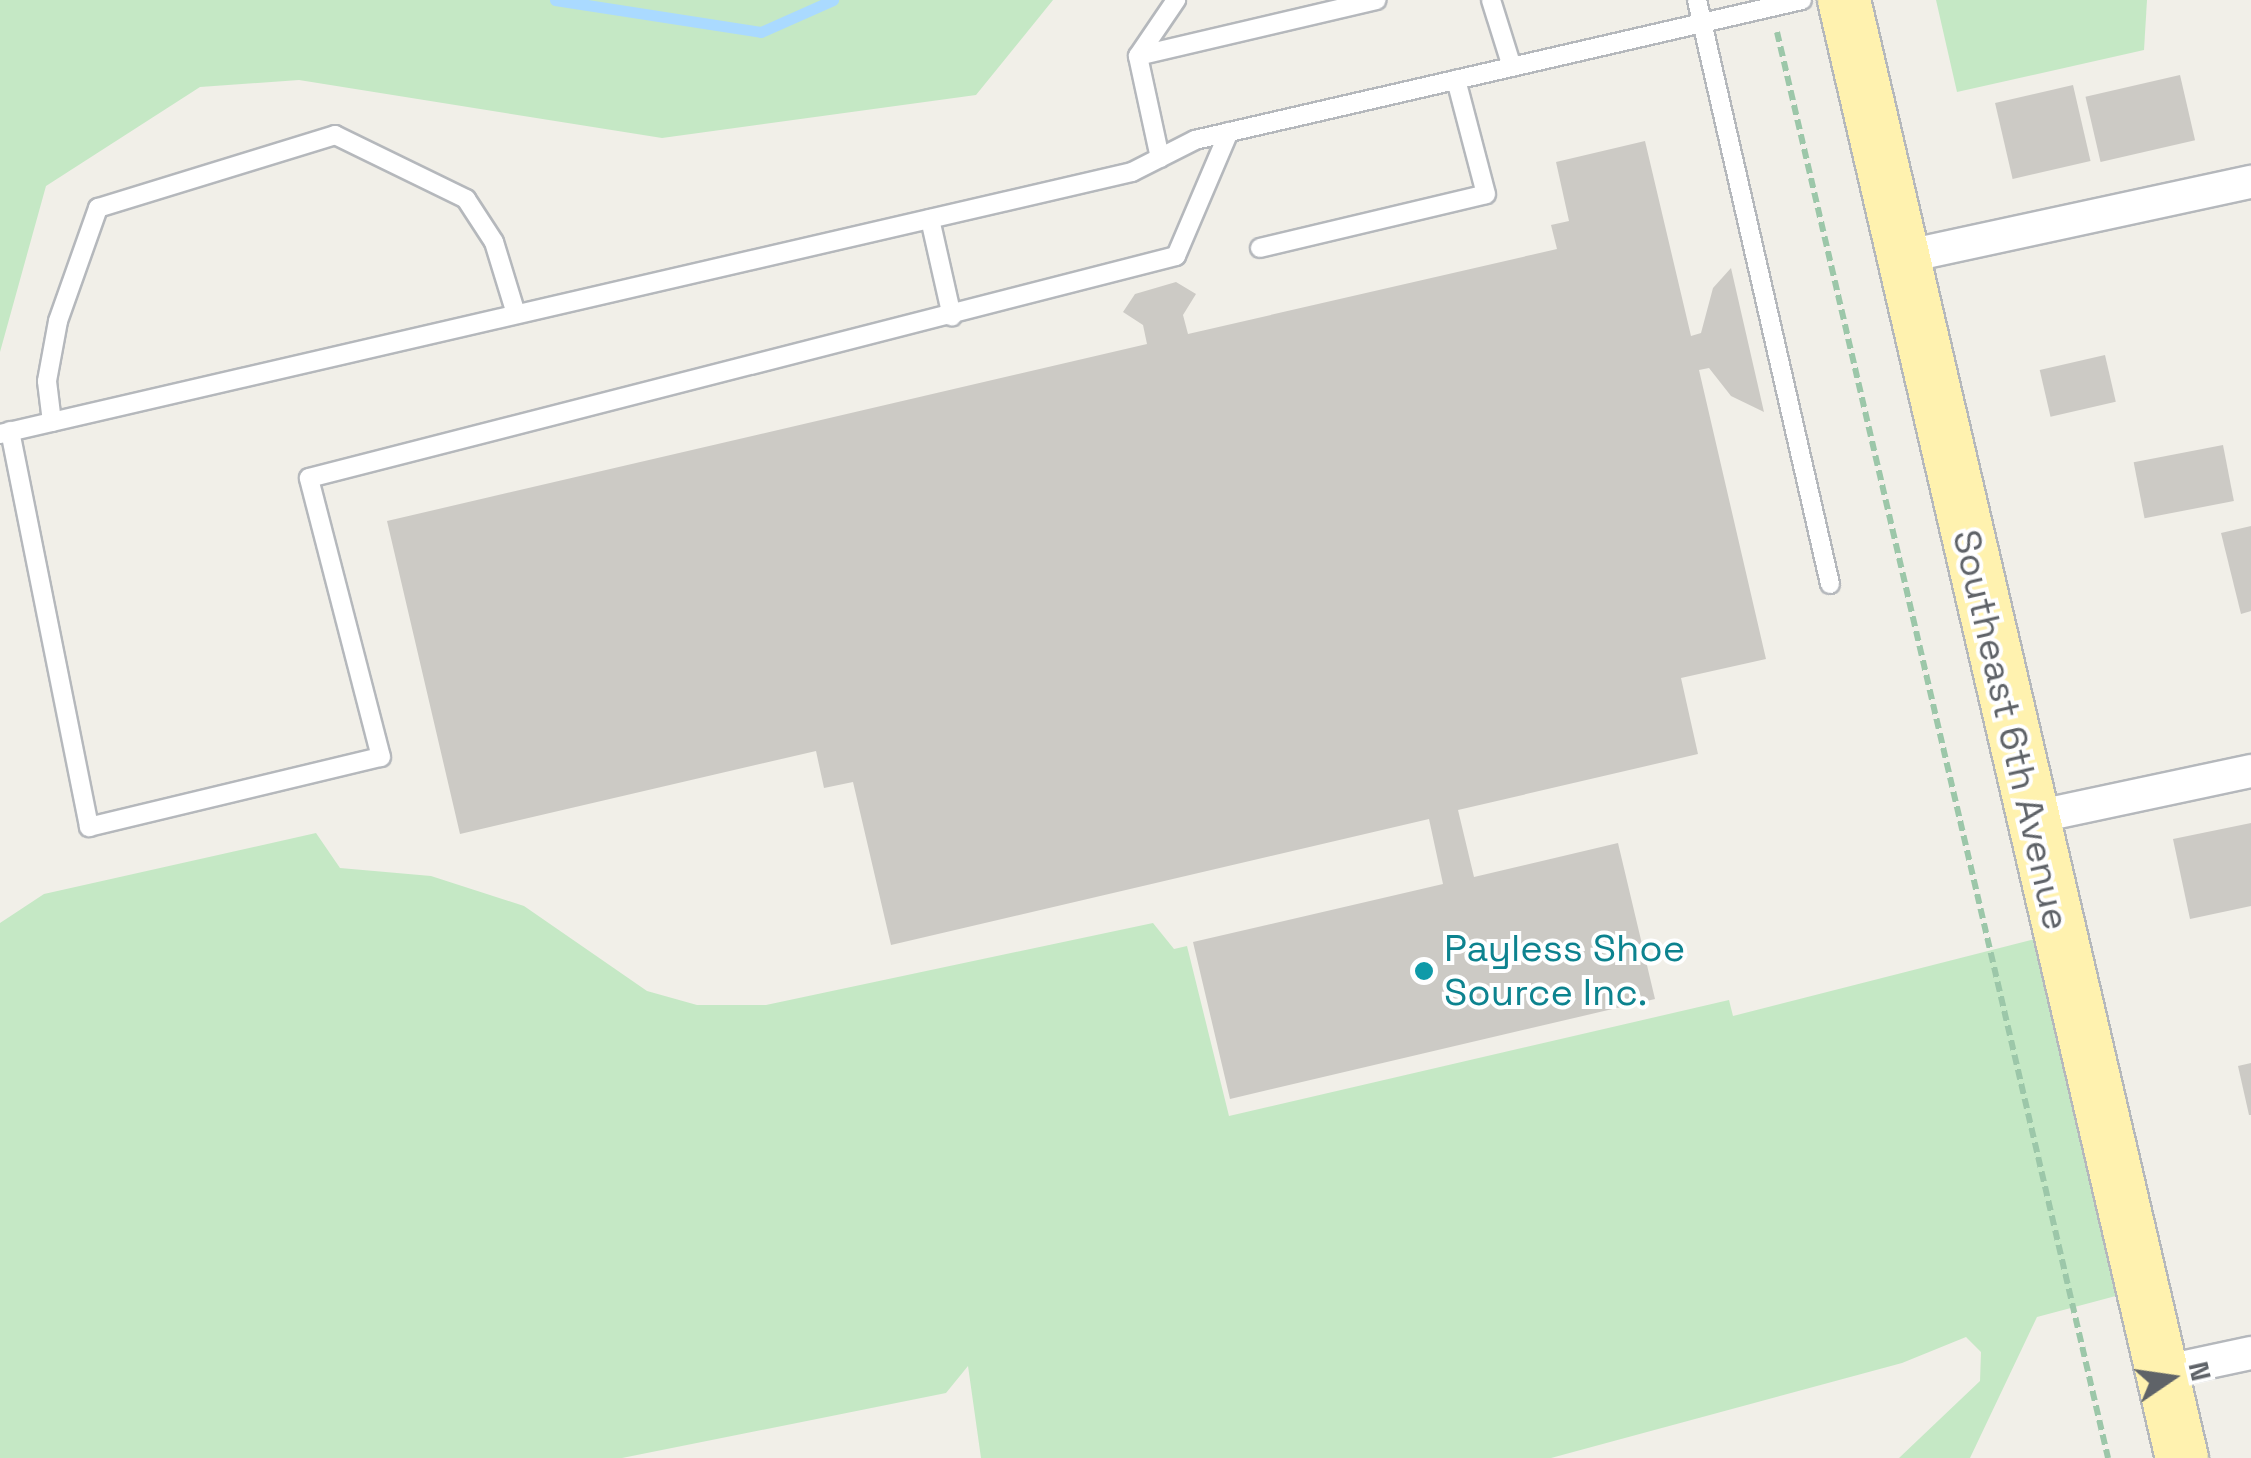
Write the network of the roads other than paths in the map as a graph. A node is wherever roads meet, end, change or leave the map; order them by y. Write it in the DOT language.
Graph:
graph roads {
  1 [pos="1176,0"];
  2 [pos="1377,0"];
  3 [pos="1491,0"];
  4 [pos="1697,0"];
  5 [pos="1802,0"];
  6 [pos="1844,0"];
  7 [pos="1702,23"];
  8 [pos="1138,56"];
  9 [pos="1512,67"];
  10 [pos="1456,80"];
  11 [pos="1229,132"];
  12 [pos="1160,158"];
  13 [pos="2251,182"];
  14 [pos="930,218"];
  15 [pos="1260,248"];
  16 [pos="1903,257"];
  17 [pos="516,314"];
  18 [pos="952,317"];
  19 [pos="52,422"];
  20 [pos="5,433"];
  21 [pos="1830,584"];
  22 [pos="2251,771"];
  23 [pos="2030,818"];
  24 [pos="2251,1353"];
  25 [pos="2162,1372"];
  26 [pos="2182,1458"];
  1 -- 8 [label="lane"];
  2 -- 8 [label="lane"];
  3 -- 9 [label="lane"];
  4 -- 7 [label="lane"];
  5 -- 7 [label="lane"];
  6 -- 16 [label="main road, Southeast 6th Avenue"];
  7 -- 9 [label="lane"];
  7 -- 21 [label="lane"];
  8 -- 12 [label="lane"];
  9 -- 10 [label="lane"];
  10 -- 11 [label="lane"];
  10 -- 15 [label="lane"];
  11 -- 12 [label="lane"];
  11 -- 18 [label="lane"];
  12 -- 14 [label="lane"];
  13 -- 16 [label="street"];
  14 -- 17 [label="lane"];
  14 -- 18 [label="lane"];
  16 -- 23 [label="main road, Southeast 6th Avenue"];
  17 -- 19 [label="lane"];
  17 -- 19 [label="lane"];
  18 -- 20 [label="lane"];
  19 -- 20 [label="lane"];
  22 -- 23 [label="street"];
  23 -- 25 [label="main road, Southeast 6th Avenue"];
  24 -- 25 [label="street"];
  25 -- 26 [label="main road, Southeast 6th Avenue"];
}
